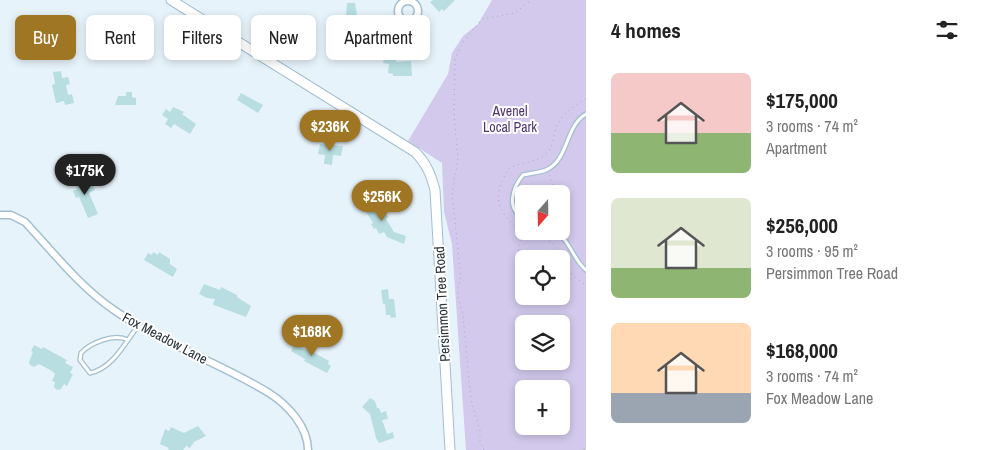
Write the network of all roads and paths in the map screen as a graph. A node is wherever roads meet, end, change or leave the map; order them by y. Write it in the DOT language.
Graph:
graph roads {
  1 [pos="171,0"];
  2 [pos="531,0"];
  3 [pos="586,99"];
  4 [pos="586,114"];
  5 [pos="547,170"];
  6 [pos="553,185"];
  7 [pos="515,208"];
  8 [pos="0,215"];
  9 [pos="515,225"];
  10 [pos="548,240"];
  11 [pos="565,240"];
  12 [pos="557,250"];
  13 [pos="586,270"];
  14 [pos="570,271"];
  15 [pos="586,284"];
  16 [pos="138,326"];
  17 [pos="128,340"];
  18 [pos="586,446"];
  19 [pos="308,450"];
  20 [pos="450,450"];
  21 [pos="484,450"];
  22 [pos="584,450"];
  1 -- 20 [label="main road, Persimmon Tree Road"];
  2 -- 21 [label="path"];
  3 -- 9 [label="path"];
  4 -- 5 [label="lane"];
  5 -- 6 [label="path"];
  5 -- 7 [label="lane"];
  8 -- 16 [label="street, Fox Meadow Lane"];
  10 -- 12 [label="path"];
  11 -- 13 [label="lane"];
  14 -- 15 [label="path"];
  16 -- 17 [label="lane"];
  16 -- 19 [label="street, Fox Meadow Lane"];
  17 -- 17 [label="lane"];
  18 -- 22 [label="path"];
}
